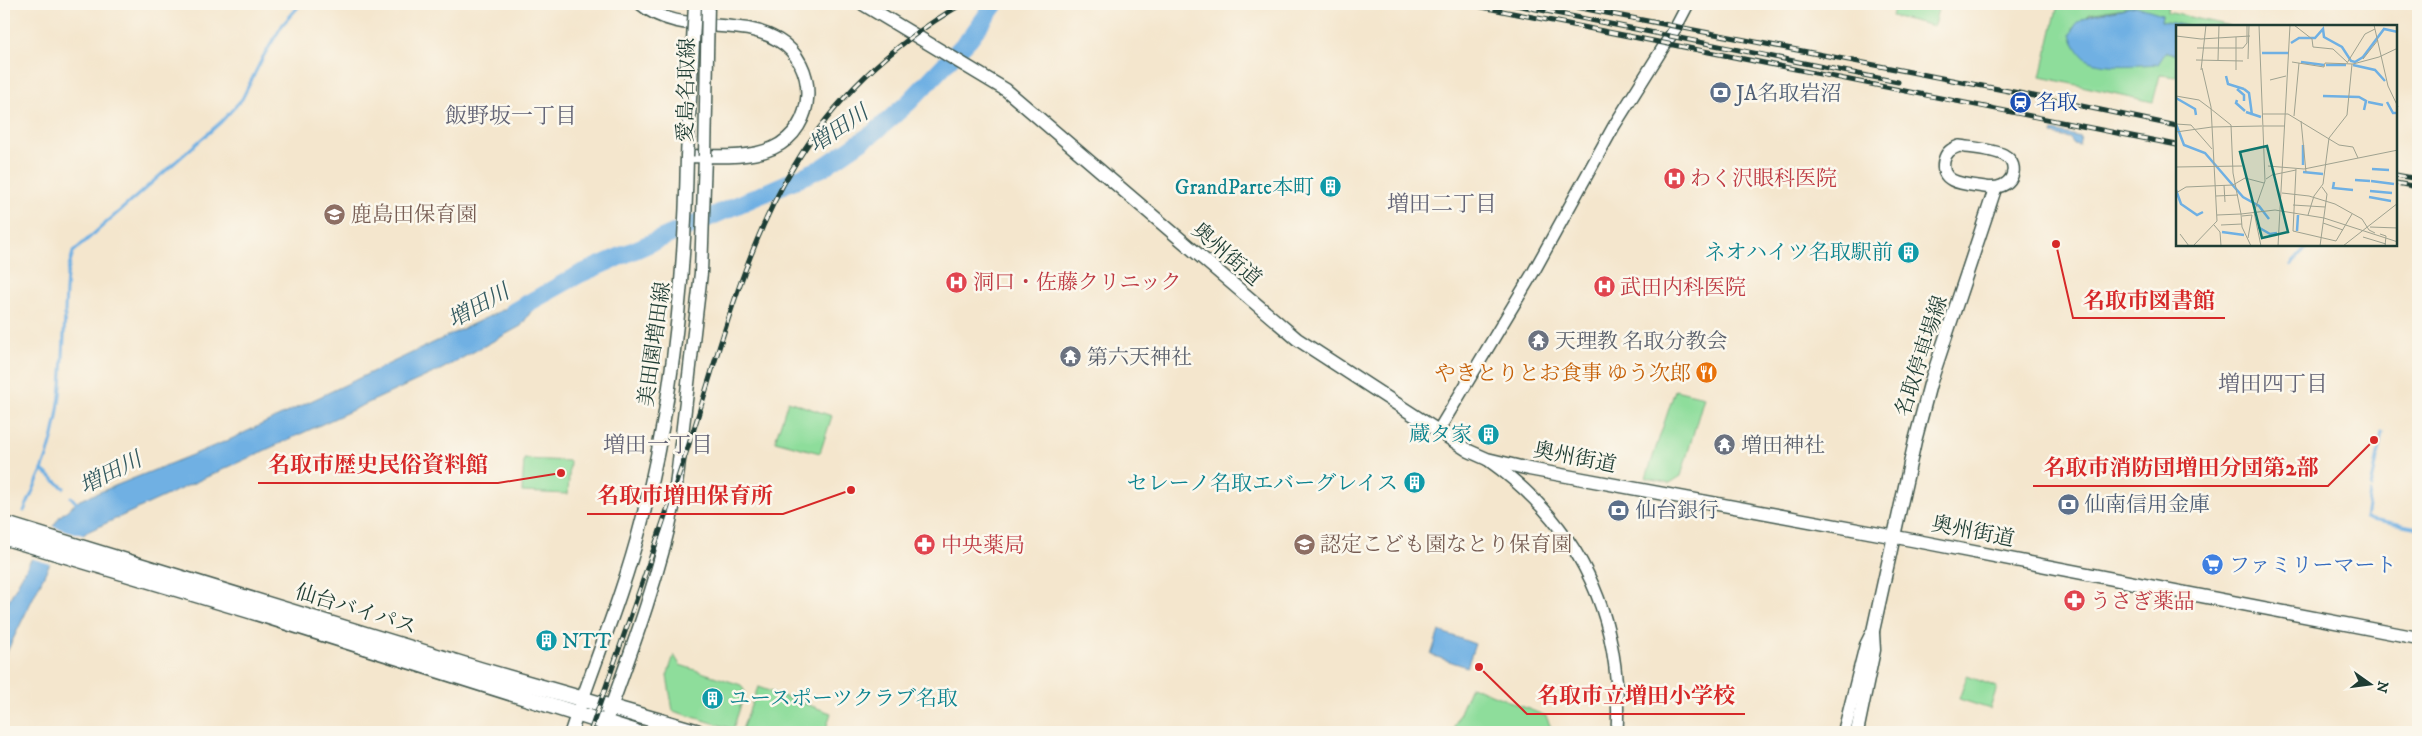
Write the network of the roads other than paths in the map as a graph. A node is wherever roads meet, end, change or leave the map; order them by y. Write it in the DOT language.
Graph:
graph roads {
  1 [pos="641,4"];
  2 [pos="695,4"];
  3 [pos="708,4"];
  4 [pos="863,4"];
  5 [pos="1688,4"];
  6 [pos="687,156"];
  7 [pos="705,156"];
  8 [pos="1995,189"];
  9 [pos="1438,431"];
  10 [pos="1487,459"];
  11 [pos="1529,469"];
  12 [pos="1530,494"];
  13 [pos="4,524"];
  14 [pos="4,537"];
  15 [pos="1894,537"];
  16 [pos="36,540"];
  17 [pos="78,553"];
  18 [pos="1873,631"];
  19 [pos="2418,638"];
  20 [pos="582,698"];
  21 [pos="612,707"];
  22 [pos="577,714"];
  23 [pos="604,728"];
  24 [pos="571,732"];
  25 [pos="635,732"];
  26 [pos="698,732"];
  27 [pos="1617,732"];
  28 [pos="1844,732"];
  29 [pos="1857,732"];
  1 -- 7 [label="main road, 愛島名取線"];
  2 -- 6 [label="main road, 愛島名取線, bridge"];
  3 -- 7 [label="main road, 愛島名取線, bridge"];
  4 -- 9 [label="main road, 奥州街道"];
  5 -- 9 [label="street"];
  6 -- 7 [label="main road, 愛島名取線"];
  6 -- 20 [label="main road, 美田園増田線"];
  7 -- 21 [label="main road, 美田園増田線"];
  8 -- 8 [label="street"];
  8 -- 15 [label="main road, 名取停車場線"];
  9 -- 10 [label="main road, 奥州街道"];
  10 -- 11 [label="main road, 奥州街道"];
  10 -- 12 [label="street"];
  11 -- 12 [label="street"];
  11 -- 15 [label="main road, 奥州街道"];
  12 -- 27 [label="street"];
  13 -- 16 [label="highway, 仙台バイパス"];
  14 -- 16 [label="highway, 仙台バイパス"];
  15 -- 18 [label="main road, 名取停車場線"];
  15 -- 19 [label="main road, 奥州街道"];
  16 -- 17 [label="highway, 仙台バイパス"];
  17 -- 20 [label="highway, 仙台バイパス"];
  17 -- 22 [label="highway, 仙台バイパス"];
  18 -- 28 [label="main road"];
  18 -- 29 [label="main road"];
  20 -- 21 [label="highway, 仙台バイパス"];
  20 -- 22 [label="main road, 美田園増田線"];
  21 -- 23 [label="main road, 美田園増田線"];
  21 -- 26 [label="highway, 仙台バイパス"];
  22 -- 23 [label="highway, 仙台バイパス"];
  22 -- 24 [label="main road, 美田園増田線"];
  23 -- 25 [label="highway, 仙台バイパス"];
}
